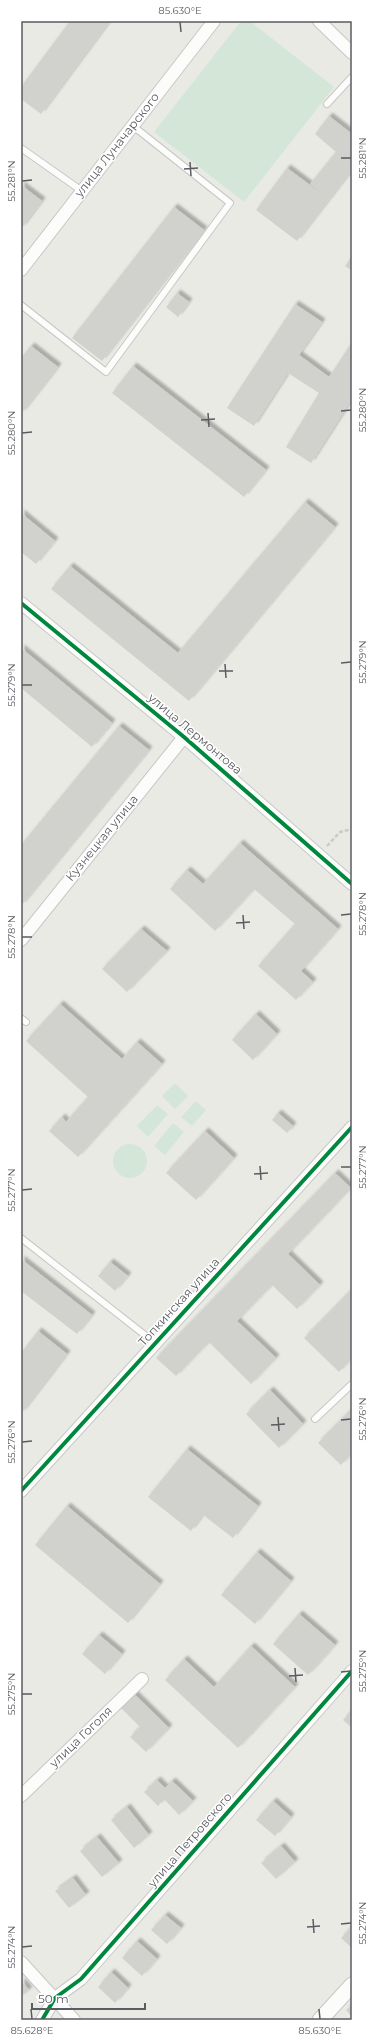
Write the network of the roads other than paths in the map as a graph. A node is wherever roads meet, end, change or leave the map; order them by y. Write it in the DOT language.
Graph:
graph roads {
  1 [pos="214,21"];
  2 [pos="319,21"];
  3 [pos="352,53"];
  4 [pos="352,77"];
  5 [pos="328,104"];
  6 [pos="133,126"];
  7 [pos="21,148"];
  8 [pos="82,192"];
  9 [pos="21,270"];
  10 [pos="21,305"];
  11 [pos="22,606"];
  12 [pos="184,737"];
  13 [pos="352,884"];
  14 [pos="22,936"];
  15 [pos="21,1018"];
  16 [pos="26,1022"];
  17 [pos="352,1127"];
  18 [pos="21,1238"];
  19 [pos="155,1343"];
  20 [pos="352,1384"];
  21 [pos="315,1420"];
  22 [pos="21,1491"];
  23 [pos="352,1671"];
  24 [pos="142,1679"];
  25 [pos="21,1796"];
  26 [pos="21,1962"];
  27 [pos="352,1985"];
  28 [pos="55,1998"];
  29 [pos="42,2020"];
  30 [pos="74,2020"];
  31 [pos="320,2020"];
  1 -- 6 [label="street, улица Луначарского"];
  2 -- 3 [label="street"];
  4 -- 5 [label="lane"];
  6 -- 8 [label="street, улица Луначарского"];
  6 -- 10 [label="lane"];
  7 -- 8 [label="lane"];
  8 -- 9 [label="street, улица Луначарского"];
  11 -- 12 [label="street, улица Лермонтова"];
  12 -- 13 [label="street, улица Лермонтова"];
  12 -- 14 [label="street, Кузнецкая улица"];
  15 -- 16 [label="lane"];
  17 -- 19 [label="street, Топкинская улица"];
  18 -- 19 [label="lane"];
  19 -- 22 [label="street, Топкинская улица"];
  20 -- 21 [label="lane"];
  23 -- 28 [label="street, улица Петровского"];
  24 -- 25 [label="street, улица Гоголя"];
  26 -- 28 [label="street"];
  27 -- 31 [label="street"];
  28 -- 29 [label="street, улица Петровского"];
  28 -- 30 [label="street"];
}
